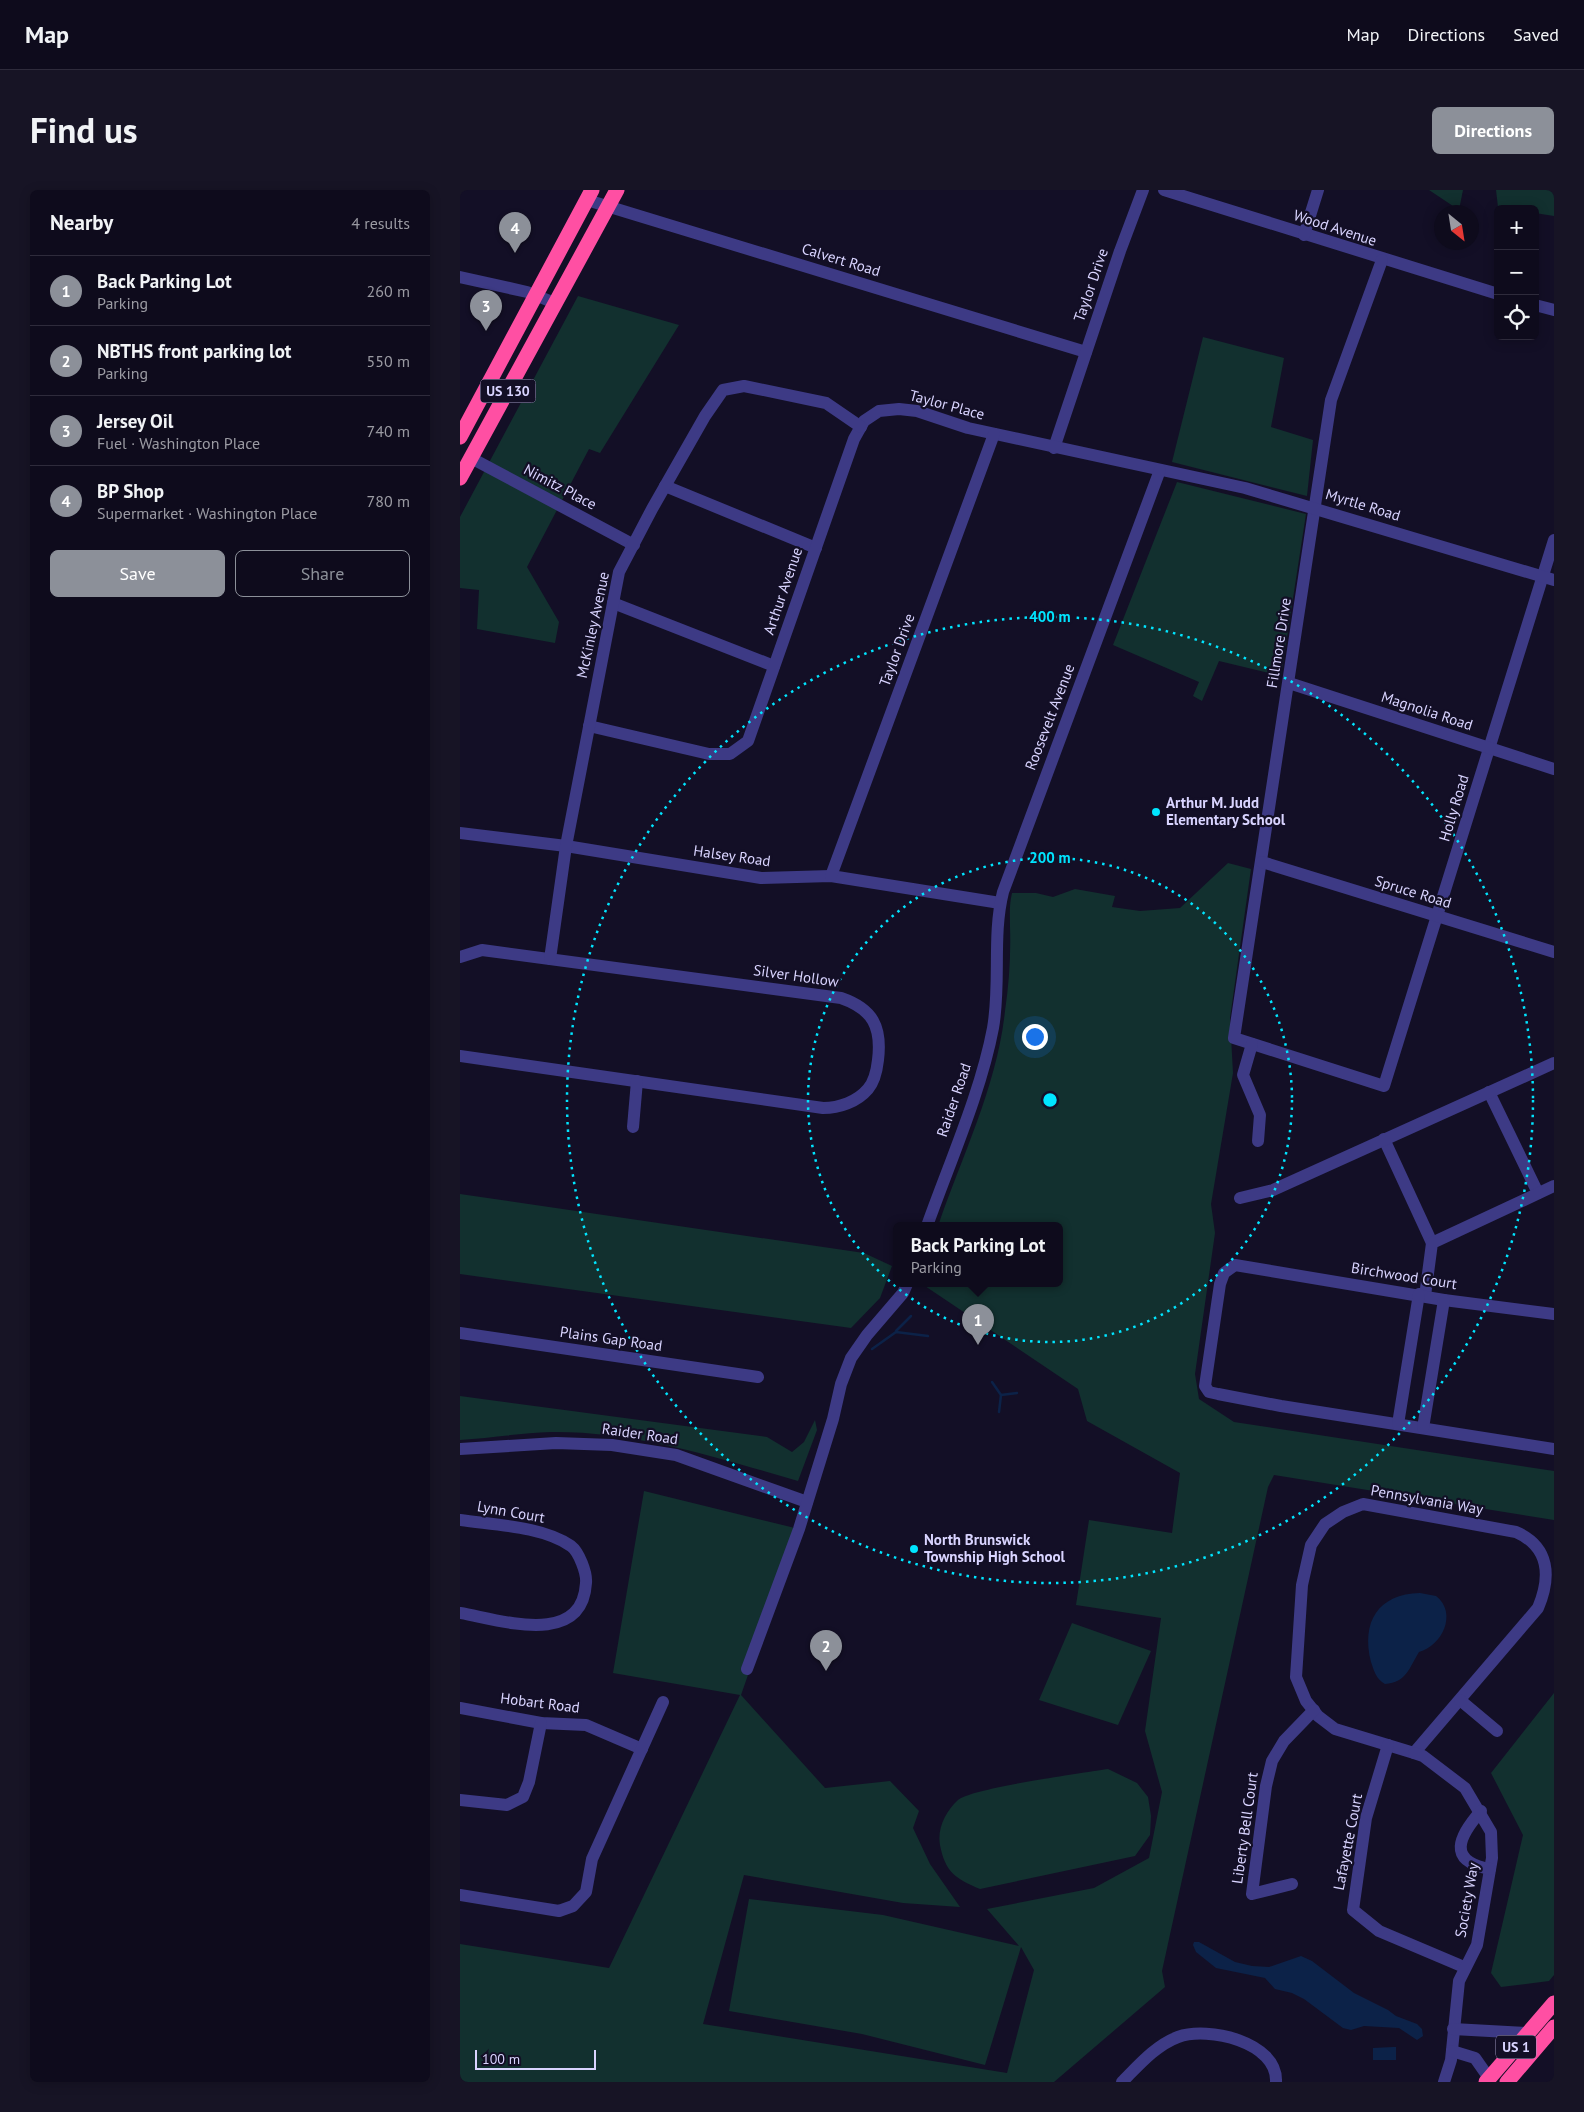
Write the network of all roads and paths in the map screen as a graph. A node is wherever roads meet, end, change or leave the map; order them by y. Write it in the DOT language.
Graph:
graph roads {
  1 [pos="617,190"];
  2 [pos="1143,190"];
  3 [pos="1164,190"];
  4 [pos="1318,190"];
  5 [pos="589,195"];
  6 [pos="609,206"];
  7 [pos="1304,235"];
  8 [pos="1382,260"];
  9 [pos="460,277"];
  10 [pos="1494,293"];
  11 [pos="536,296"];
  12 [pos="555,303"];
  13 [pos="1539,306"];
  14 [pos="1554,310"];
  15 [pos="1086,352"];
  16 [pos="861,427"];
  17 [pos="994,434"];
  18 [pos="460,437"];
  19 [pos="1054,448"];
  20 [pos="471,458"];
  21 [pos="1160,470"];
  22 [pos="460,478"];
  23 [pos="665,486"];
  24 [pos="1316,508"];
  25 [pos="1554,540"];
  26 [pos="634,545"];
  27 [pos="816,548"];
  28 [pos="1548,578"];
  29 [pos="613,603"];
  30 [pos="774,666"];
  31 [pos="1289,683"];
  32 [pos="589,726"];
  33 [pos="1490,749"];
  34 [pos="1554,769"];
  35 [pos="460,833"];
  36 [pos="566,846"];
  37 [pos="1262,862"];
  38 [pos="831,876"];
  39 [pos="1000,903"];
  40 [pos="1437,916"];
  41 [pos="1554,952"];
  42 [pos="460,957"];
  43 [pos="550,959"];
  44 [pos="997,981"];
  45 [pos="1252,1044"];
  46 [pos="460,1056"];
  47 [pos="1554,1063"];
  48 [pos="637,1081"];
  49 [pos="1489,1092"];
  50 [pos="633,1127"];
  51 [pos="1384,1138"];
  52 [pos="1258,1142"];
  53 [pos="1554,1186"];
  54 [pos="1538,1193"];
  55 [pos="1240,1198"];
  56 [pos="928,1222"];
  57 [pos="1432,1243"];
  58 [pos="906,1287"];
  59 [pos="1422,1295"];
  60 [pos="1444,1300"];
  61 [pos="1554,1314"];
  62 [pos="460,1332"];
  63 [pos="758,1377"];
  64 [pos="1398,1424"];
  65 [pos="1423,1428"];
  66 [pos="460,1449"];
  67 [pos="1554,1449"];
  68 [pos="807,1502"];
  69 [pos="460,1520"];
  70 [pos="1550,1578"];
  71 [pos="460,1613"];
  72 [pos="747,1669"];
  73 [pos="1460,1700"];
  74 [pos="662,1702"];
  75 [pos="460,1708"];
  76 [pos="1314,1710"];
  77 [pos="541,1723"];
  78 [pos="1497,1731"];
  79 [pos="1388,1745"];
  80 [pos="642,1749"];
  81 [pos="1414,1753"];
  82 [pos="460,1800"];
  83 [pos="1480,1811"];
  84 [pos="1490,1869"];
  85 [pos="1292,1884"];
  86 [pos="460,1895"];
  87 [pos="1464,1967"];
  88 [pos="1551,2011"];
  89 [pos="1554,2027"];
  90 [pos="1453,2029"];
  91 [pos="1528,2033"];
  92 [pos="1452,2051"];
  93 [pos="1488,2080"];
  94 [pos="1122,2082"];
  95 [pos="1276,2082"];
  96 [pos="1444,2082"];
  97 [pos="1508,2082"];
  1 -- 6 [label="highway, US 130"];
  2 -- 15 [label="street, Taylor Drive"];
  3 -- 7 [label="street, Wood Avenue"];
  4 -- 7 [label="street"];
  5 -- 6 [label="street, Calvert Road"];
  5 -- 11 [label="highway, US 130"];
  6 -- 12 [label="highway, US 130"];
  6 -- 15 [label="street, Calvert Road"];
  7 -- 8 [label="street, Wood Avenue"];
  8 -- 10 [label="street, Wood Avenue"];
  8 -- 24 [label="street, Fillmore Drive"];
  9 -- 11 [label="street"];
  11 -- 12 [label="street"];
  11 -- 18 [label="highway, US 130"];
  12 -- 20 [label="highway, US 130"];
  13 -- 14 [label="street"];
  15 -- 19 [label="street, Taylor Drive"];
  16 -- 17 [label="street, Taylor Place"];
  16 -- 23 [label="street, McKinley Avenue"];
  16 -- 27 [label="street, Arthur Avenue"];
  17 -- 19 [label="street, Taylor Place"];
  17 -- 38 [label="street, Taylor Drive"];
  19 -- 21 [label="street, Taylor Place"];
  20 -- 22 [label="highway, US 130"];
  20 -- 26 [label="street, Nimitz Place"];
  21 -- 24 [label="street, Myrtle Road"];
  21 -- 39 [label="street, Roosevelt Avenue"];
  23 -- 26 [label="street, McKinley Avenue"];
  23 -- 27 [label="street"];
  24 -- 28 [label="street, Myrtle Road"];
  24 -- 31 [label="street, Fillmore Drive"];
  25 -- 28 [label="street, Holly Road"];
  26 -- 29 [label="street, McKinley Avenue"];
  27 -- 30 [label="street, Arthur Avenue"];
  28 -- 33 [label="street, Holly Road"];
  29 -- 30 [label="street"];
  29 -- 32 [label="street, McKinley Avenue"];
  30 -- 32 [label="street, Arthur Avenue"];
  31 -- 33 [label="street, Magnolia Road"];
  31 -- 37 [label="street, Fillmore Drive"];
  32 -- 36 [label="street, McKinley Avenue"];
  33 -- 34 [label="street, Magnolia Road"];
  33 -- 40 [label="street, Holly Road"];
  35 -- 36 [label="street, Halsey Road"];
  36 -- 38 [label="street, Halsey Road"];
  36 -- 43 [label="street, McKinley Avenue"];
  37 -- 40 [label="street, Spruce Road"];
  37 -- 45 [label="street, Fillmore Drive"];
  38 -- 39 [label="street, Halsey Road"];
  39 -- 44 [label="street, Roosevelt Avenue"];
  40 -- 41 [label="street, Spruce Road"];
  40 -- 45 [label="street, Holly Road"];
  42 -- 43 [label="street, Silver Hollow"];
  43 -- 48 [label="street, Silver Hollow"];
  44 -- 56 [label="street, Raider Road"];
  45 -- 52 [label="street"];
  46 -- 48 [label="street, Silver Hollow"];
  47 -- 49 [label="street"];
  48 -- 50 [label="street"];
  49 -- 51 [label="street"];
  49 -- 54 [label="street"];
  51 -- 55 [label="street"];
  51 -- 57 [label="street"];
  53 -- 54 [label="street"];
  54 -- 57 [label="street"];
  57 -- 59 [label="street"];
  58 -- 68 [label="street"];
  59 -- 60 [label="street, Birchwood Court"];
  59 -- 64 [label="street"];
  59 -- 64 [label="street, Birchwood Court"];
  60 -- 61 [label="street, Birchwood Court"];
  60 -- 65 [label="street"];
  62 -- 63 [label="street, Plains Gap Road"];
  64 -- 65 [label="street"];
  65 -- 67 [label="street"];
  66 -- 68 [label="street, Raider Road"];
  68 -- 72 [label="street"];
  69 -- 71 [label="street, Lynn Court"];
  70 -- 73 [label="street, Pennsylvania Way"];
  70 -- 76 [label="street, Pennsylvania Way"];
  73 -- 78 [label="street"];
  73 -- 81 [label="street, Pennsylvania Way"];
  74 -- 80 [label="street"];
  75 -- 77 [label="street, Hobart Road"];
  76 -- 79 [label="street, Pennsylvania Way"];
  76 -- 85 [label="street, Liberty Bell Court"];
  77 -- 80 [label="street, Hobart Road"];
  77 -- 82 [label="street"];
  79 -- 81 [label="street, Pennsylvania Way"];
  79 -- 87 [label="street, Lafayette Court"];
  80 -- 86 [label="street"];
  81 -- 83 [label="street, Society Way"];
  83 -- 84 [label="street, Society Way"];
  83 -- 84 [label="street"];
  84 -- 87 [label="street, Society Way"];
  87 -- 90 [label="street, Society Way"];
  88 -- 91 [label="highway, US 1"];
  89 -- 97 [label="highway, US 1"];
  90 -- 91 [label="street"];
  90 -- 92 [label="street, Society Way"];
  91 -- 93 [label="highway, US 1"];
  92 -- 93 [label="street"];
  92 -- 96 [label="street, Society Way"];
  94 -- 95 [label="street"];
}
